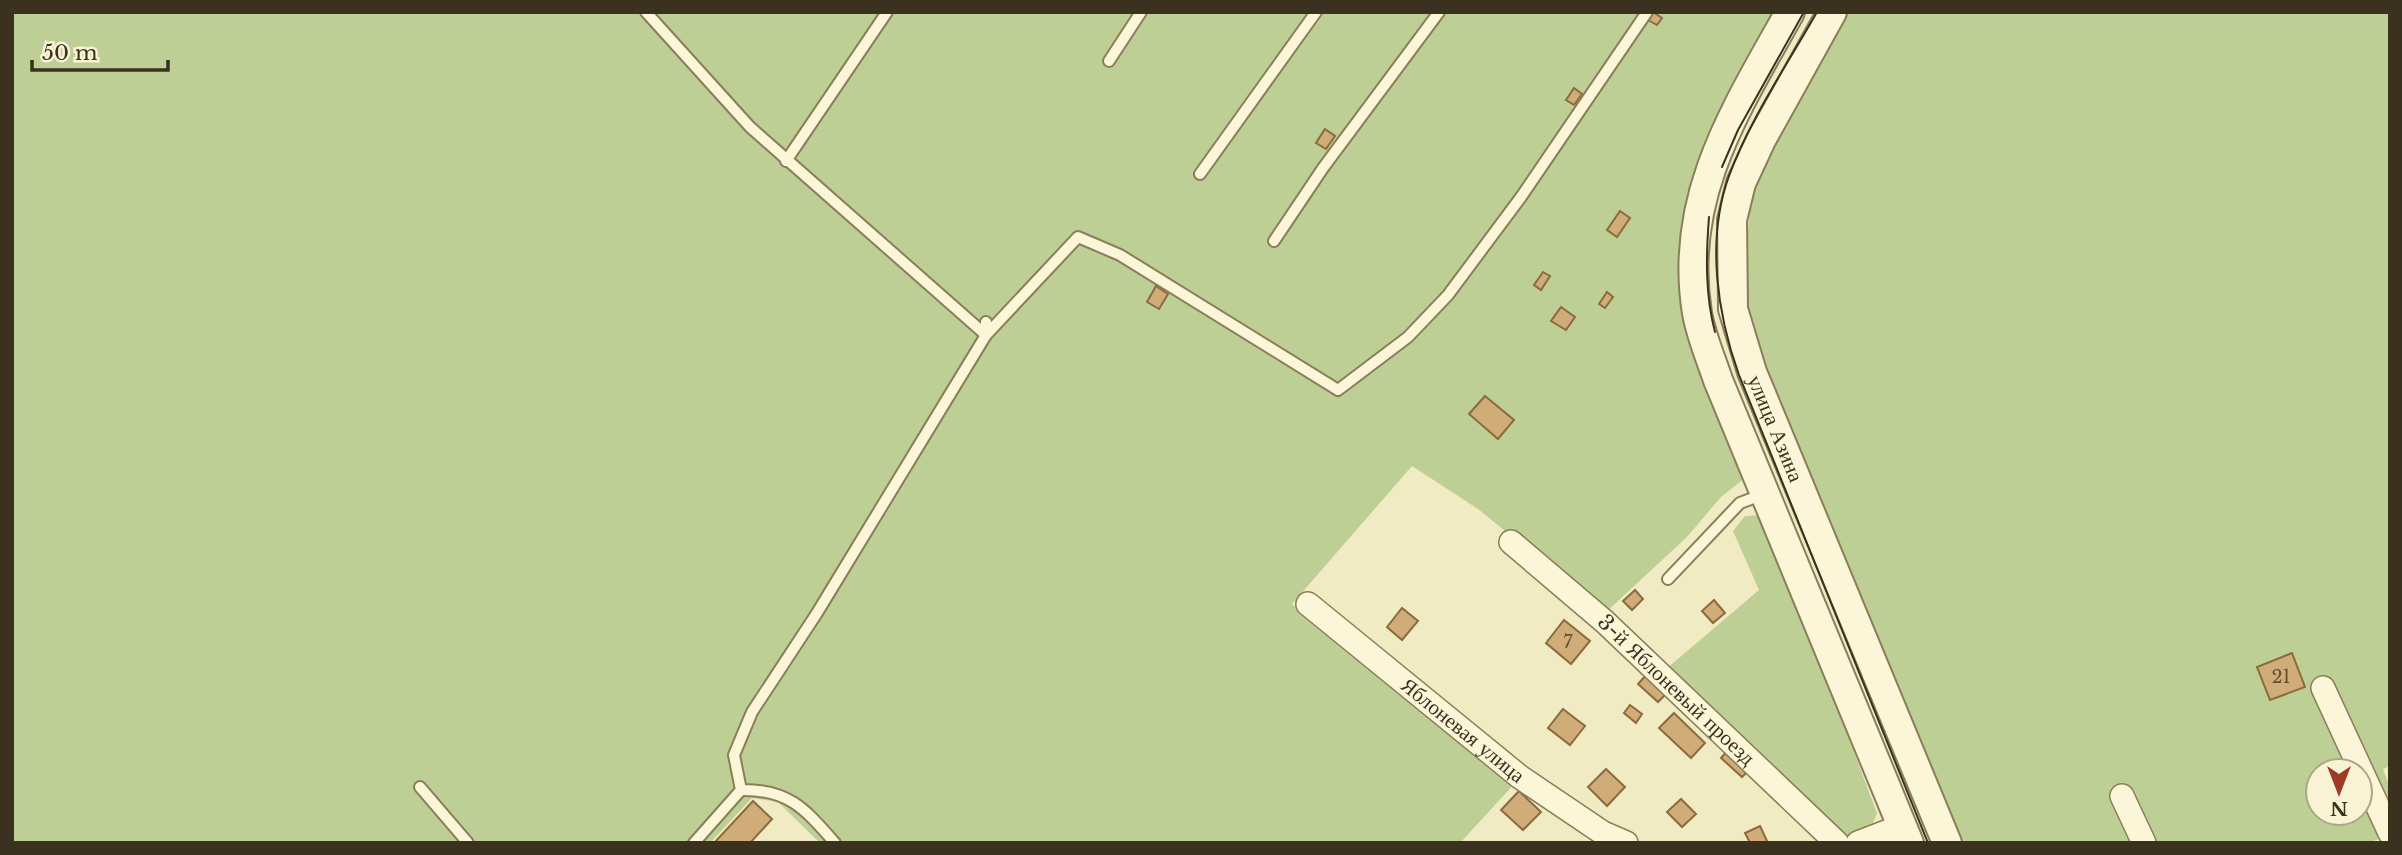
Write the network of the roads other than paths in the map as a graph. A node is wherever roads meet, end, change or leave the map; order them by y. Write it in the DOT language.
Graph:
graph roads {
  1 [pos="646,12"];
  2 [pos="887,12"];
  3 [pos="1141,12"];
  4 [pos="1316,12"];
  5 [pos="1439,12"];
  6 [pos="1647,12"];
  7 [pos="1790,12"];
  8 [pos="1832,12"];
  9 [pos="1109,61"];
  10 [pos="786,161"];
  11 [pos="1200,174"];
  12 [pos="1273,241"];
  13 [pos="986,323"];
  14 [pos="986,335"];
  15 [pos="1766,493"];
  16 [pos="1511,542"];
  17 [pos="1668,579"];
  18 [pos="1308,604"];
  19 [pos="2323,688"];
  20 [pos="421,787"];
  21 [pos="741,790"];
  22 [pos="2122,796"];
  23 [pos="2390,832"];
  24 [pos="1905,834"];
  25 [pos="468,843"];
  26 [pos="694,843"];
  27 [pos="835,843"];
  28 [pos="1626,843"];
  29 [pos="1837,843"];
  30 [pos="1858,843"];
  31 [pos="1947,843"];
  32 [pos="2144,843"];
  1 -- 10 [label="lane"];
  2 -- 10 [label="lane"];
  3 -- 9 [label="lane"];
  4 -- 11 [label="lane"];
  5 -- 12 [label="lane"];
  6 -- 14 [label="lane"];
  7 -- 15 [label="street, улица Азина"];
  8 -- 31 [label="street, улица Азина"];
  10 -- 14 [label="lane"];
  13 -- 14 [label="lane"];
  14 -- 21 [label="lane"];
  15 -- 17 [label="lane"];
  15 -- 24 [label="street, улица Азина"];
  16 -- 29 [label="street, 3-й Яблоневый проезд"];
  18 -- 28 [label="street, Яблоневая улица"];
  19 -- 23 [label="street"];
  20 -- 25 [label="lane"];
  21 -- 26 [label="lane"];
  21 -- 27 [label="lane"];
  22 -- 32 [label="street"];
  24 -- 30 [label="street"];
}
